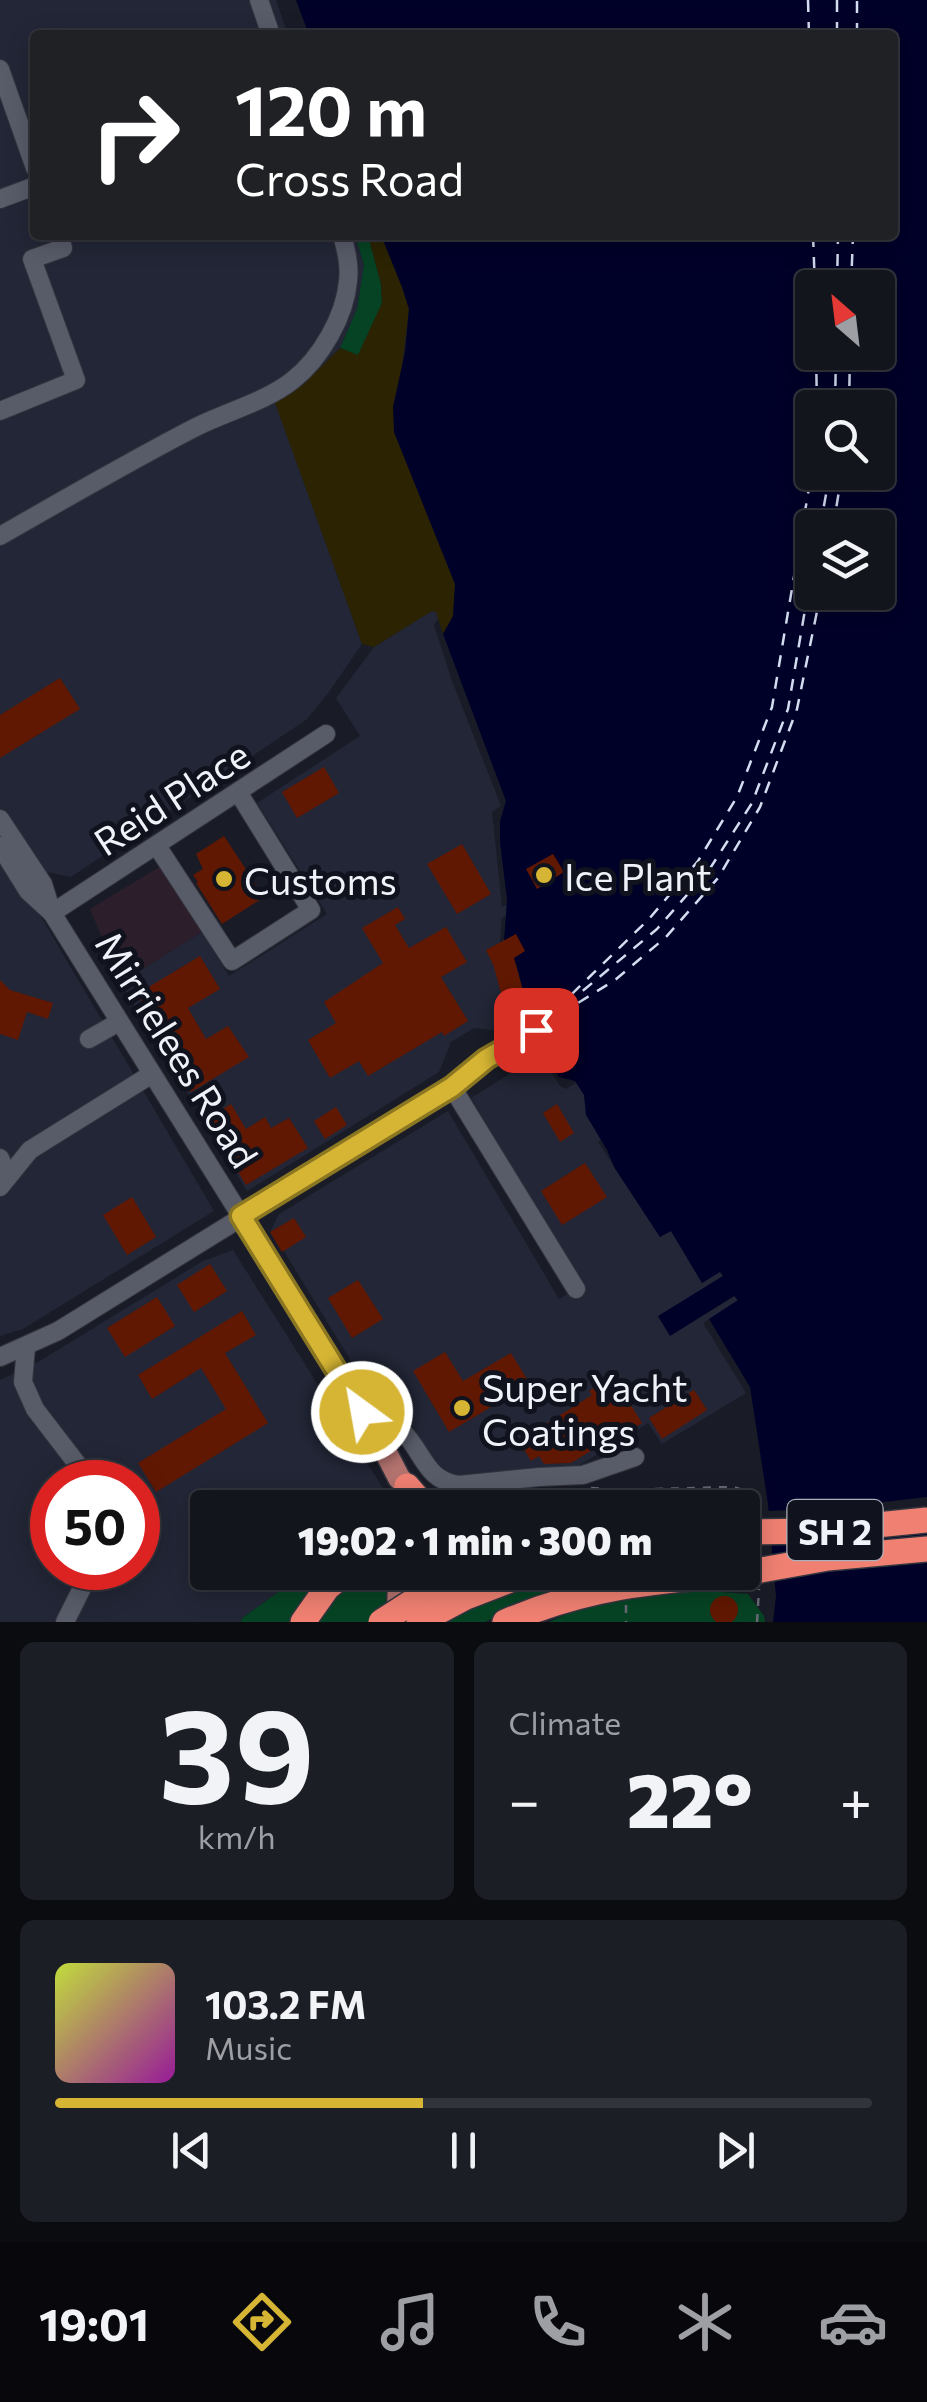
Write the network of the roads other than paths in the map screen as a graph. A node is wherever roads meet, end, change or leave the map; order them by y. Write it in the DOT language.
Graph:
graph roads {
  1 [pos="259,0"];
  2 [pos="269,30"];
  3 [pos="0,69"];
  4 [pos="30,154"];
  5 [pos="30,188"];
  6 [pos="0,199"];
  7 [pos="60,240"];
  8 [pos="343,240"];
  9 [pos="0,411"];
  10 [pos="0,536"];
  11 [pos="326,734"];
  12 [pos="238,792"];
  13 [pos="0,818"];
  14 [pos="0,846"];
  15 [pos="157,846"];
  16 [pos="52,913"];
  17 [pos="120,1022"];
  18 [pos="533,1026"];
  19 [pos="90,1038"];
  20 [pos="152,1074"];
  21 [pos="452,1087"];
  22 [pos="0,1158"];
  23 [pos="4,1182"];
  24 [pos="241,1216"];
  25 [pos="576,1289"];
  26 [pos="26,1346"];
  27 [pos="0,1357"];
  28 [pos="381,1443"];
  29 [pos="635,1457"];
  30 [pos="74,1460"];
  31 [pos="402,1490"];
  32 [pos="760,1520"];
  33 [pos="927,1520"];
  34 [pos="927,1549"];
  35 [pos="760,1572"];
  36 [pos="81,1590"];
  37 [pos="328,1590"];
  38 [pos="398,1590"];
  39 [pos="417,1590"];
  40 [pos="429,1590"];
  41 [pos="484,1590"];
  42 [pos="600,1590"];
  43 [pos="65,1622"];
  44 [pos="303,1622"];
  45 [pos="381,1622"];
  46 [pos="398,1622"];
  47 [pos="418,1622"];
  48 [pos="505,1622"];
  1 -- 2 [label="street"];
  3 -- 4 [label="street"];
  5 -- 6 [label="street"];
  7 -- 9 [label="street"];
  8 -- 10 [label="street"];
  11 -- 12 [label="street, Reid Place"];
  12 -- 15 [label="street, Reid Place"];
  12 -- 15 [label="street"];
  13 -- 16 [label="street"];
  14 -- 16 [label="street"];
  15 -- 16 [label="street, Reid Place"];
  16 -- 17 [label="street, Mirrielees Road"];
  17 -- 19 [label="street"];
  17 -- 20 [label="street, Mirrielees Road"];
  18 -- 21 [label="street"];
  20 -- 23 [label="street"];
  20 -- 24 [label="street, Mirrielees Road"];
  21 -- 24 [label="street"];
  21 -- 25 [label="street"];
  22 -- 23 [label="street"];
  24 -- 26 [label="street"];
  24 -- 28 [label="main road, Mirrielees Road"];
  26 -- 27 [label="street"];
  26 -- 30 [label="street"];
  28 -- 29 [label="street"];
  28 -- 31 [label="main road, Mirrielees Road"];
  32 -- 33 [label="highway, SH 2, bridge"];
  34 -- 35 [label="highway, SH 2, bridge"];
  36 -- 43 [label="street"];
  37 -- 44 [label="highway"];
  38 -- 46 [label="main road"];
  39 -- 47 [label="main road"];
  40 -- 45 [label="highway, bridge"];
  41 -- 47 [label="highway, bridge"];
  42 -- 48 [label="highway"];
}
